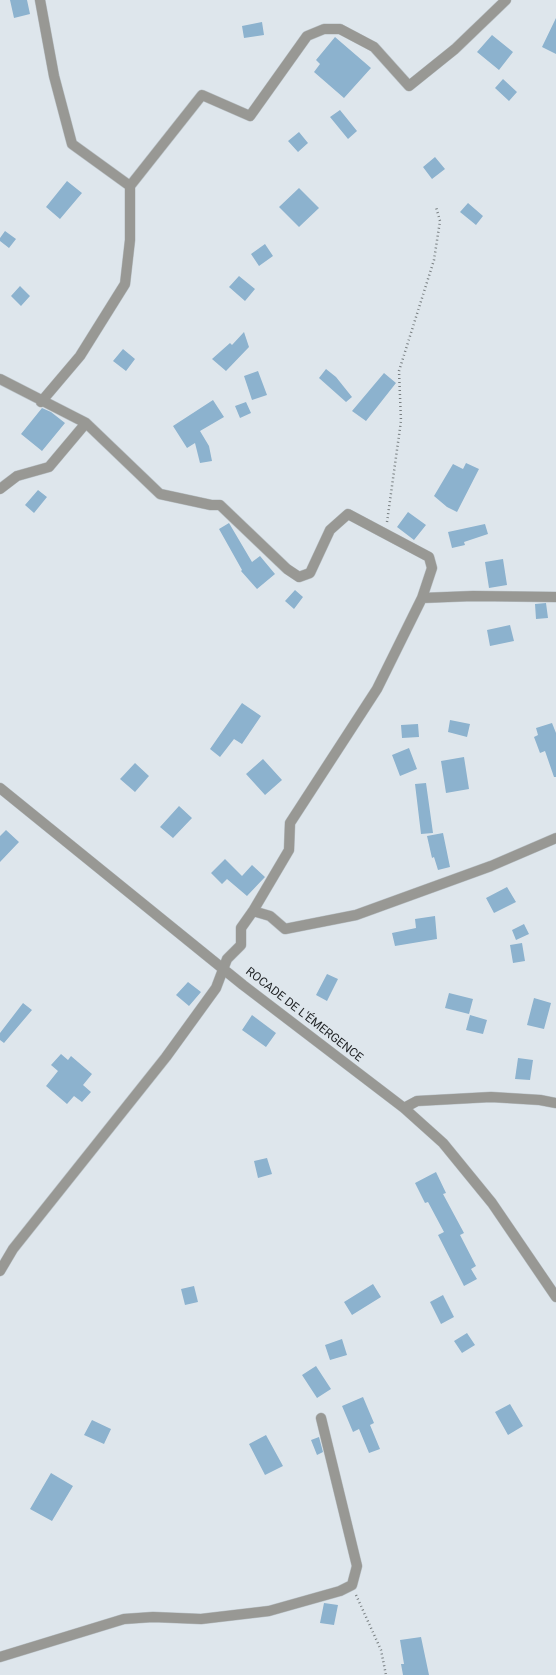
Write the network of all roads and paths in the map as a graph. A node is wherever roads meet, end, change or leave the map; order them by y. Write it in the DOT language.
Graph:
graph roads {
  1 [pos="40,0"];
  2 [pos="506,0"];
  3 [pos="130,186"];
  4 [pos="436,207"];
  5 [pos="0,379"];
  6 [pos="42,402"];
  7 [pos="86,423"];
  8 [pos="0,488"];
  9 [pos="385,534"];
  10 [pos="556,597"];
  11 [pos="422,598"];
  12 [pos="0,788"];
  13 [pos="556,838"];
  14 [pos="253,911"];
  15 [pos="223,968"];
  16 [pos="556,1103"];
  17 [pos="404,1108"];
  18 [pos="0,1271"];
  19 [pos="556,1297"];
  20 [pos="322,1418"];
  21 [pos="352,1585"];
  22 [pos="0,1657"];
  23 [pos="386,1675"];
  1 -- 3 [label="street"];
  2 -- 3 [label="street"];
  3 -- 6 [label="street"];
  4 -- 9 [label="path"];
  5 -- 6 [label="street"];
  6 -- 7 [label="street"];
  7 -- 8 [label="street"];
  7 -- 9 [label="street"];
  9 -- 11 [label="street"];
  10 -- 11 [label="street"];
  11 -- 14 [label="street"];
  12 -- 15 [label="street, ROCADE DE L'ÉMERGENCE"];
  13 -- 14 [label="street"];
  14 -- 15 [label="street"];
  15 -- 17 [label="street, ROCADE DE L'ÉMERGENCE"];
  15 -- 18 [label="street"];
  16 -- 17 [label="street"];
  17 -- 19 [label="street, ROCADE DE L'ÉMERGENCE"];
  20 -- 21 [label="street"];
  21 -- 22 [label="street"];
  21 -- 23 [label="path"];
}
